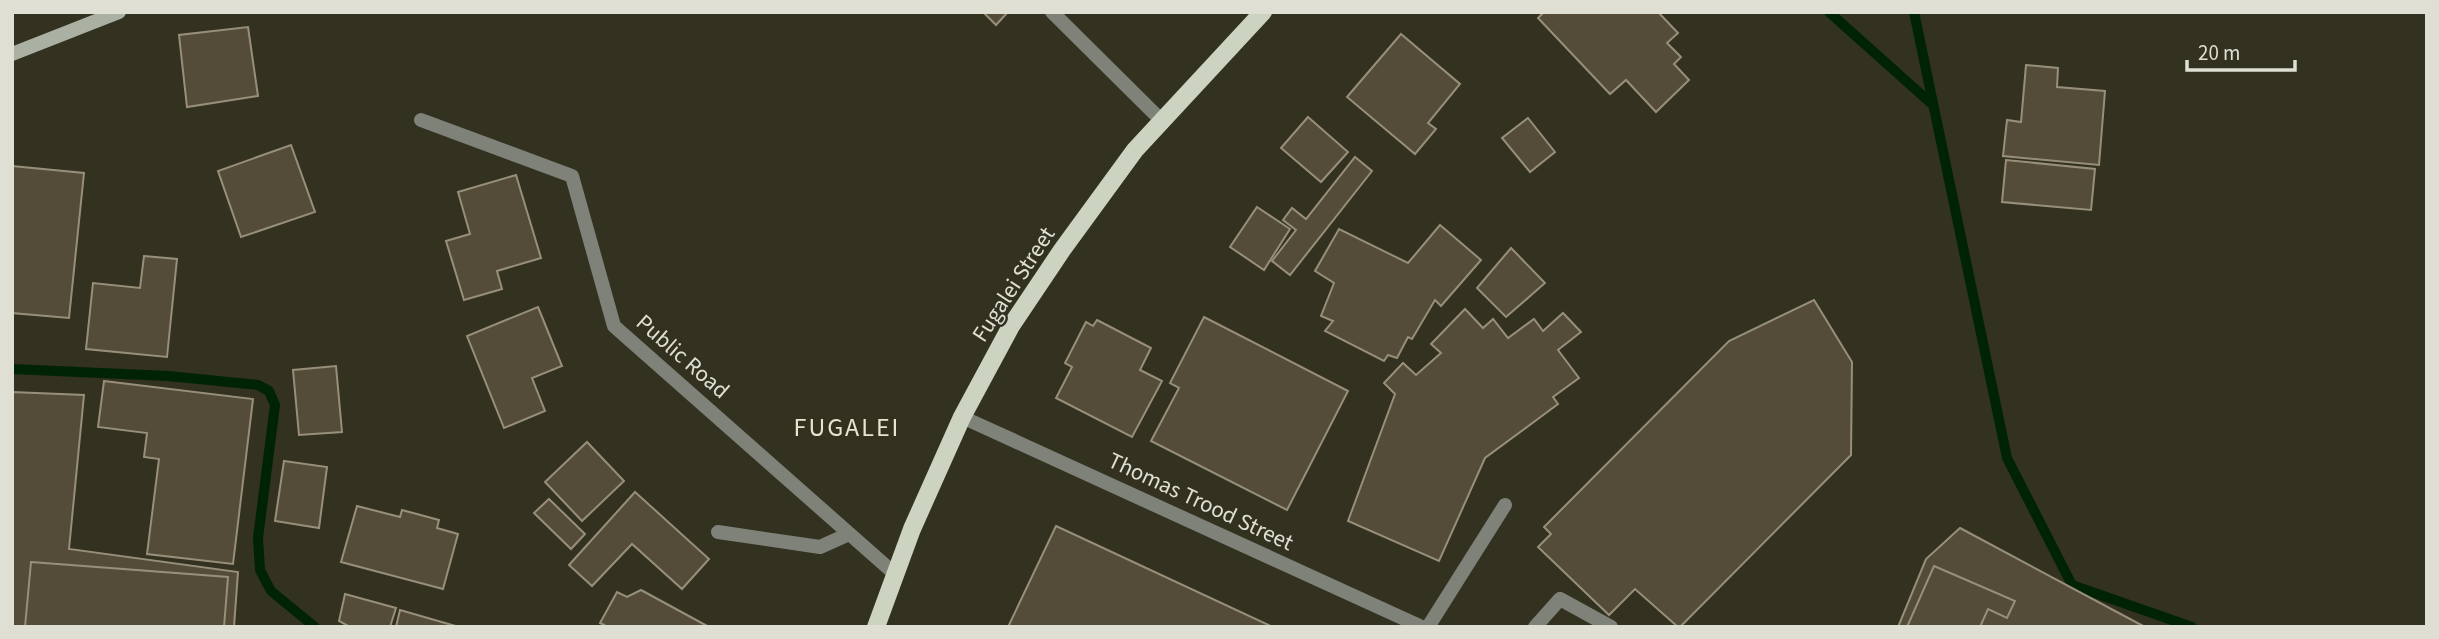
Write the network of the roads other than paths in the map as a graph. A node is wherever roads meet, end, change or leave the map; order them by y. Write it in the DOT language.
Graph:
graph roads {
  1 [pos="119,12"];
  2 [pos="1052,12"];
  3 [pos="1263,12"];
  4 [pos="12,54"];
  5 [pos="421,120"];
  6 [pos="1162,121"];
  7 [pos="962,417"];
  8 [pos="1505,505"];
  9 [pos="718,532"];
  10 [pos="849,534"];
  11 [pos="895,575"];
  12 [pos="1414,625"];
  13 [pos="876,627"];
  14 [pos="1428,627"];
  15 [pos="1535,627"];
  16 [pos="1611,627"];
  1 -- 4 [label="main road"];
  2 -- 6 [label="street"];
  3 -- 6 [label="main road, Fugalei Street"];
  5 -- 10 [label="street, Public Road"];
  6 -- 7 [label="main road, Fugalei Street"];
  7 -- 11 [label="main road, Fugalei Street"];
  7 -- 12 [label="street, Thomas Trood Street"];
  8 -- 14 [label="street"];
  9 -- 10 [label="street"];
  10 -- 11 [label="street, Public Road"];
  11 -- 13 [label="main road, Fugalei Street"];
  15 -- 16 [label="street"];
}
